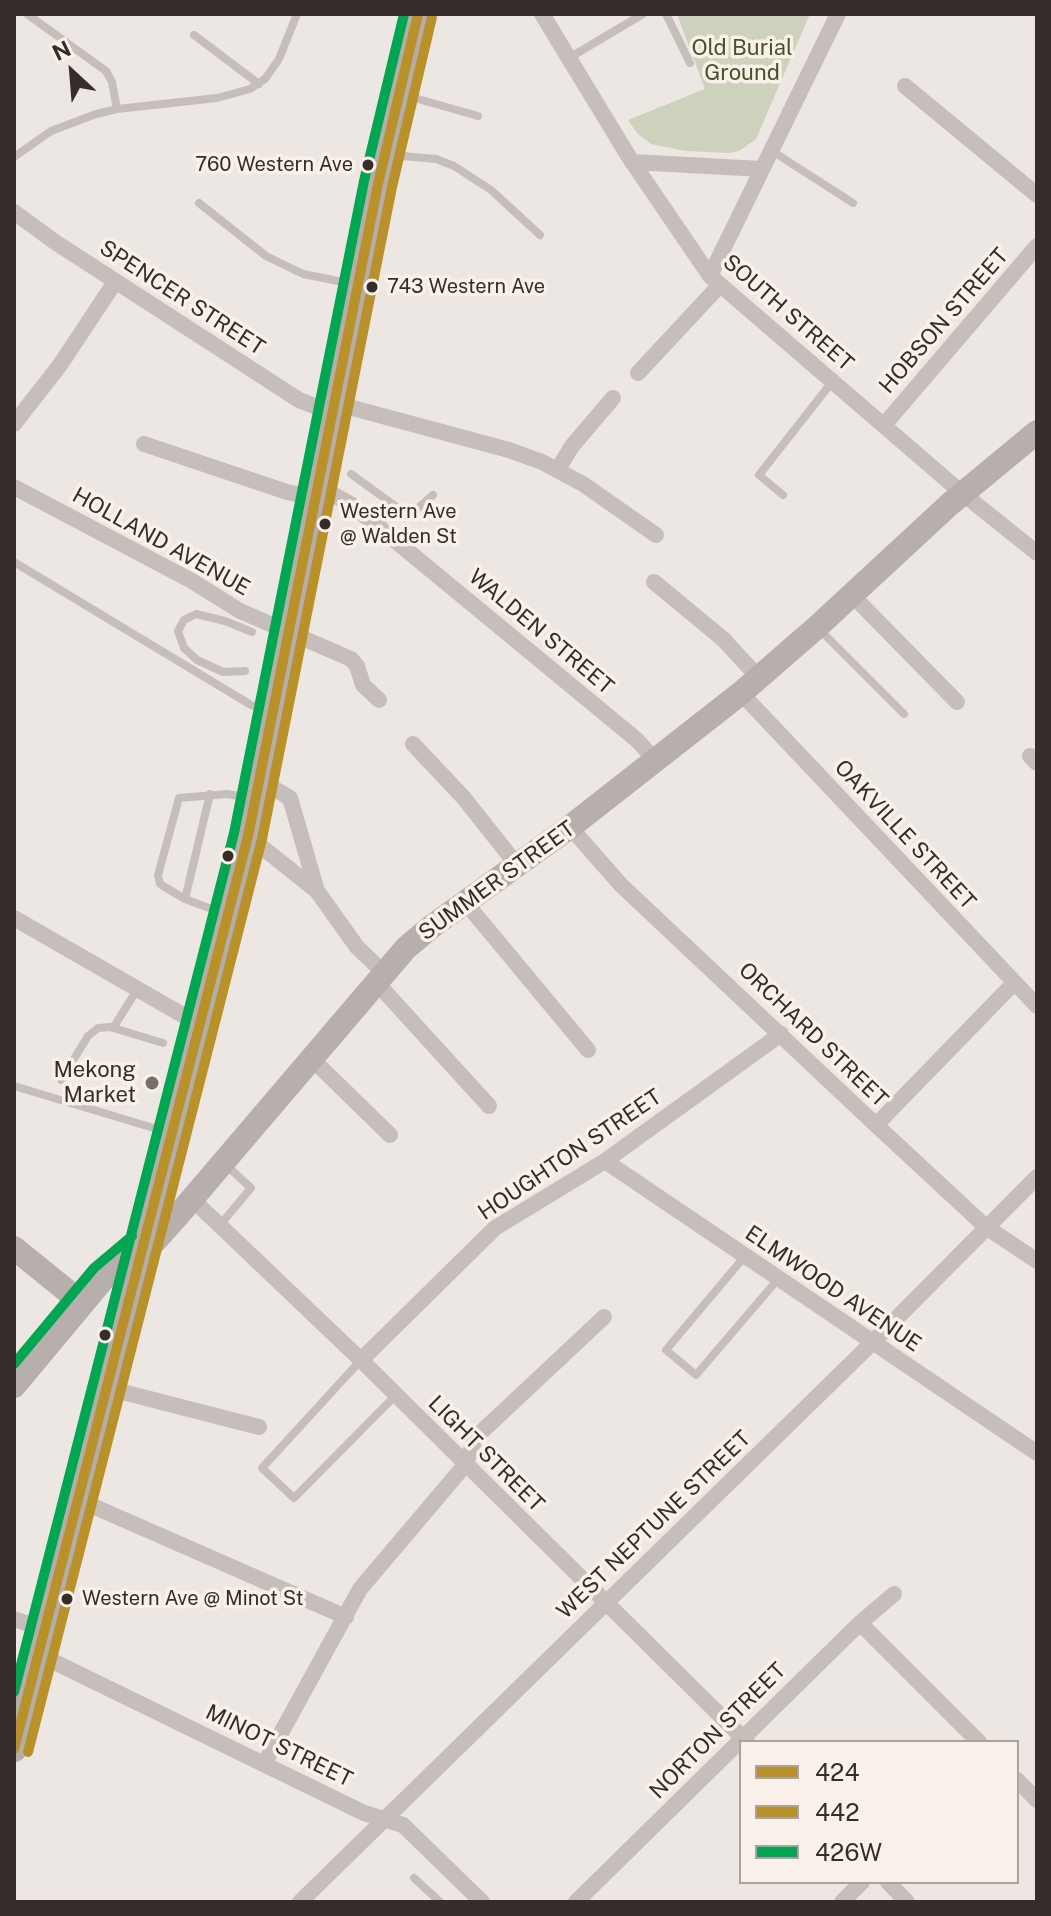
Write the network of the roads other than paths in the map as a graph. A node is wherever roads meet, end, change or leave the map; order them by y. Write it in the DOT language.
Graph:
graph roads {
  1 [pos="27,14"];
  2 [pos="297,14"];
  3 [pos="418,14"];
  4 [pos="542,14"];
  5 [pos="643,14"];
  6 [pos="666,14"];
  7 [pos="838,14"];
  8 [pos="194,35"];
  9 [pos="569,58"];
  10 [pos="690,63"];
  11 [pos="259,84"];
  12 [pos="905,86"];
  13 [pos="400,94"];
  14 [pos="117,109"];
  15 [pos="478,116"];
  16 [pos="771,151"];
  17 [pos="385,155"];
  18 [pos="14,157"];
  19 [pos="632,162"];
  20 [pos="762,169"];
  21 [pos="1037,195"];
  22 [pos="199,203"];
  23 [pos="853,203"];
  24 [pos="14,212"];
  25 [pos="540,235"];
  26 [pos="1037,246"];
  27 [pos="714,281"];
  28 [pos="115,282"];
  29 [pos="358,285"];
  30 [pos="638,373"];
  31 [pos="832,381"];
  32 [pos="613,398"];
  33 [pos="333,408"];
  34 [pos="14,424"];
  35 [pos="884,425"];
  36 [pos="1037,432"];
  37 [pos="144,444"];
  38 [pos="558,469"];
  39 [pos="351,474"];
  40 [pos="14,487"];
  41 [pos="962,493"];
  42 [pos="316,494"];
  43 [pos="433,495"];
  44 [pos="783,495"];
  45 [pos="395,506"];
  46 [pos="378,526"];
  47 [pos="656,535"];
  48 [pos="1037,553"];
  49 [pos="14,562"];
  50 [pos="654,582"];
  51 [pos="852,595"];
  52 [pos="817,627"];
  53 [pos="252,632"];
  54 [pos="288,632"];
  55 [pos="245,671"];
  56 [pos="750,686"];
  57 [pos="379,700"];
  58 [pos="957,702"];
  59 [pos="273,712"];
  60 [pos="904,714"];
  61 [pos="413,744"];
  62 [pos="656,761"];
  63 [pos="257,790"];
  64 [pos="210,794"];
  65 [pos="570,827"];
  66 [pos="248,836"];
  67 [pos="517,865"];
  68 [pos="317,891"];
  69 [pos="185,899"];
  70 [pos="465,902"];
  71 [pos="228,915"];
  72 [pos="14,918"];
  73 [pos="380,978"];
  74 [pos="1014,983"];
  75 [pos="137,989"];
  76 [pos="1037,1006"];
  77 [pos="200,1025"];
  78 [pos="113,1028"];
  79 [pos="781,1034"];
  80 [pos="163,1043"];
  81 [pos="588,1050"];
  82 [pos="313,1060"];
  83 [pos="61,1080"];
  84 [pos="14,1086"];
  85 [pos="489,1106"];
  86 [pos="876,1125"];
  87 [pos="172,1133"];
  88 [pos="390,1135"];
  89 [pos="605,1161"];
  90 [pos="223,1163"];
  91 [pos="1037,1177"];
  92 [pos="192,1199"];
  93 [pos="220,1225"];
  94 [pos="986,1227"];
  95 [pos="141,1247"];
  96 [pos="14,1248"];
  97 [pos="745,1256"];
  98 [pos="1037,1261"];
  99 [pos="779,1278"];
  100 [pos="82,1303"];
  101 [pos="604,1317"];
  102 [pos="873,1342"];
  103 [pos="361,1360"];
  104 [pos="14,1386"];
  105 [pos="107,1388"];
  106 [pos="396,1395"];
  107 [pos="259,1427"];
  108 [pos="1037,1453"];
  109 [pos="465,1465"];
  110 [pos="79,1500"];
  111 [pos="894,1594"];
  112 [pos="607,1603"];
  113 [pos="346,1617"];
  114 [pos="14,1619"];
  115 [pos="860,1623"];
  116 [pos="41,1642"];
  117 [pos="15,1738"];
  118 [pos="745,1740"];
  119 [pos="977,1740"];
  120 [pos="739,1746"];
  121 [pos="264,1764"];
  122 [pos="1019,1782"];
  123 [pos="1037,1800"];
  124 [pos="384,1820"];
  125 [pos="414,1878"];
  126 [pos="860,1884"];
  127 [pos="890,1884"];
  128 [pos="300,1902"];
  129 [pos="440,1902"];
  130 [pos="482,1902"];
  131 [pos="576,1902"];
  132 [pos="842,1902"];
  133 [pos="907,1902"];
  1 -- 14 [label="lane"];
  2 -- 11 [label="lane"];
  3 -- 13 [label="main road"];
  4 -- 9 [label="street, SOUTH STREET"];
  5 -- 9 [label="lane"];
  6 -- 10 [label="lane"];
  7 -- 16 [label="street"];
  8 -- 11 [label="lane"];
  9 -- 19 [label="street, SOUTH STREET"];
  11 -- 14 [label="lane"];
  12 -- 21 [label="street"];
  13 -- 15 [label="lane"];
  13 -- 17 [label="main road"];
  14 -- 18 [label="lane"];
  16 -- 20 [label="street"];
  16 -- 23 [label="lane"];
  17 -- 25 [label="lane"];
  17 -- 29 [label="main road"];
  19 -- 20 [label="street"];
  19 -- 27 [label="street, SOUTH STREET"];
  20 -- 27 [label="street"];
  22 -- 29 [label="lane"];
  24 -- 28 [label="street, SPENCER STREET"];
  26 -- 35 [label="street, HOBSON STREET"];
  27 -- 30 [label="street"];
  27 -- 31 [label="street, SOUTH STREET"];
  28 -- 33 [label="street, SPENCER STREET"];
  28 -- 34 [label="street"];
  29 -- 33 [label="main road"];
  31 -- 35 [label="street, SOUTH STREET"];
  31 -- 44 [label="lane"];
  32 -- 38 [label="street"];
  33 -- 38 [label="street, SPENCER STREET"];
  33 -- 42 [label="main road"];
  35 -- 41 [label="street, SOUTH STREET"];
  36 -- 41 [label="main road, SUMMER STREET"];
  37 -- 42 [label="street, WALDEN STREET"];
  38 -- 47 [label="street, SPENCER STREET"];
  39 -- 45 [label="lane"];
  40 -- 54 [label="street, HOLLAND AVENUE"];
  41 -- 48 [label="street, SOUTH STREET"];
  41 -- 51 [label="main road, SUMMER STREET"];
  42 -- 46 [label="street, WALDEN STREET"];
  42 -- 54 [label="main road"];
  43 -- 45 [label="lane"];
  45 -- 46 [label="lane"];
  46 -- 62 [label="street, WALDEN STREET"];
  49 -- 59 [label="lane"];
  50 -- 56 [label="street, OAKVILLE STREET"];
  51 -- 52 [label="main road, SUMMER STREET"];
  51 -- 58 [label="street"];
  52 -- 56 [label="main road, SUMMER STREET"];
  52 -- 60 [label="lane"];
  53 -- 55 [label="lane"];
  54 -- 57 [label="street, HOLLAND AVENUE"];
  54 -- 59 [label="main road"];
  56 -- 62 [label="main road, SUMMER STREET"];
  56 -- 74 [label="street, OAKVILLE STREET"];
  59 -- 63 [label="main road"];
  61 -- 67 [label="street"];
  62 -- 65 [label="main road, SUMMER STREET"];
  63 -- 64 [label="lane"];
  63 -- 66 [label="main road"];
  63 -- 68 [label="street"];
  64 -- 69 [label="lane"];
  64 -- 69 [label="lane"];
  65 -- 67 [label="main road, SUMMER STREET"];
  65 -- 79 [label="street, ORCHARD STREET"];
  66 -- 68 [label="street"];
  66 -- 71 [label="main road"];
  67 -- 70 [label="main road, SUMMER STREET"];
  68 -- 73 [label="street"];
  69 -- 71 [label="lane"];
  70 -- 73 [label="main road, SUMMER STREET"];
  70 -- 81 [label="street"];
  71 -- 77 [label="main road"];
  72 -- 75 [label="street"];
  73 -- 82 [label="main road, SUMMER STREET"];
  73 -- 85 [label="street"];
  74 -- 76 [label="street, OAKVILLE STREET"];
  74 -- 86 [label="street"];
  75 -- 77 [label="street"];
  75 -- 78 [label="lane"];
  77 -- 87 [label="main road"];
  78 -- 80 [label="lane"];
  78 -- 83 [label="lane"];
  79 -- 86 [label="street, ORCHARD STREET"];
  79 -- 89 [label="street, HOUGHTON STREET"];
  82 -- 88 [label="street"];
  82 -- 90 [label="main road, SUMMER STREET"];
  84 -- 87 [label="lane"];
  86 -- 94 [label="street, ORCHARD STREET"];
  87 -- 95 [label="main road"];
  89 -- 97 [label="street, ELMWOOD AVENUE"];
  89 -- 103 [label="street, HOUGHTON STREET"];
  90 -- 92 [label="main road, SUMMER STREET"];
  90 -- 93 [label="lane"];
  91 -- 94 [label="street, WEST NEPTUNE STREET"];
  92 -- 93 [label="street, LIGHT STREET"];
  92 -- 95 [label="main road, SUMMER STREET"];
  93 -- 103 [label="street, LIGHT STREET"];
  94 -- 98 [label="street, ORCHARD STREET"];
  94 -- 102 [label="street, WEST NEPTUNE STREET"];
  95 -- 100 [label="main road, SUMMER STREET"];
  95 -- 105 [label="main road"];
  96 -- 100 [label="main road"];
  97 -- 99 [label="street, ELMWOOD AVENUE"];
  97 -- 99 [label="lane"];
  99 -- 102 [label="street, ELMWOOD AVENUE"];
  100 -- 104 [label="main road, SUMMER STREET"];
  101 -- 109 [label="street"];
  102 -- 108 [label="street, ELMWOOD AVENUE"];
  102 -- 112 [label="street, WEST NEPTUNE STREET"];
  103 -- 106 [label="street, LIGHT STREET"];
  103 -- 106 [label="lane"];
  105 -- 107 [label="street"];
  105 -- 110 [label="main road"];
  106 -- 109 [label="street, LIGHT STREET"];
  109 -- 112 [label="street, LIGHT STREET"];
  109 -- 113 [label="street"];
  110 -- 113 [label="street"];
  110 -- 116 [label="main road"];
  111 -- 115 [label="street, NORTON STREET"];
  112 -- 118 [label="street, LIGHT STREET"];
  112 -- 124 [label="street, WEST NEPTUNE STREET"];
  113 -- 121 [label="street"];
  114 -- 116 [label="street, MINOT STREET"];
  115 -- 118 [label="street, NORTON STREET"];
  115 -- 119 [label="street"];
  116 -- 117 [label="main road"];
  116 -- 121 [label="street, MINOT STREET"];
  120 -- 131 [label="street, NORTON STREET"];
  121 -- 124 [label="street, MINOT STREET"];
  122 -- 123 [label="street"];
  124 -- 128 [label="street, WEST NEPTUNE STREET"];
  124 -- 130 [label="street, MINOT STREET"];
  125 -- 129 [label="lane"];
  126 -- 132 [label="street"];
  127 -- 133 [label="street"];
}
